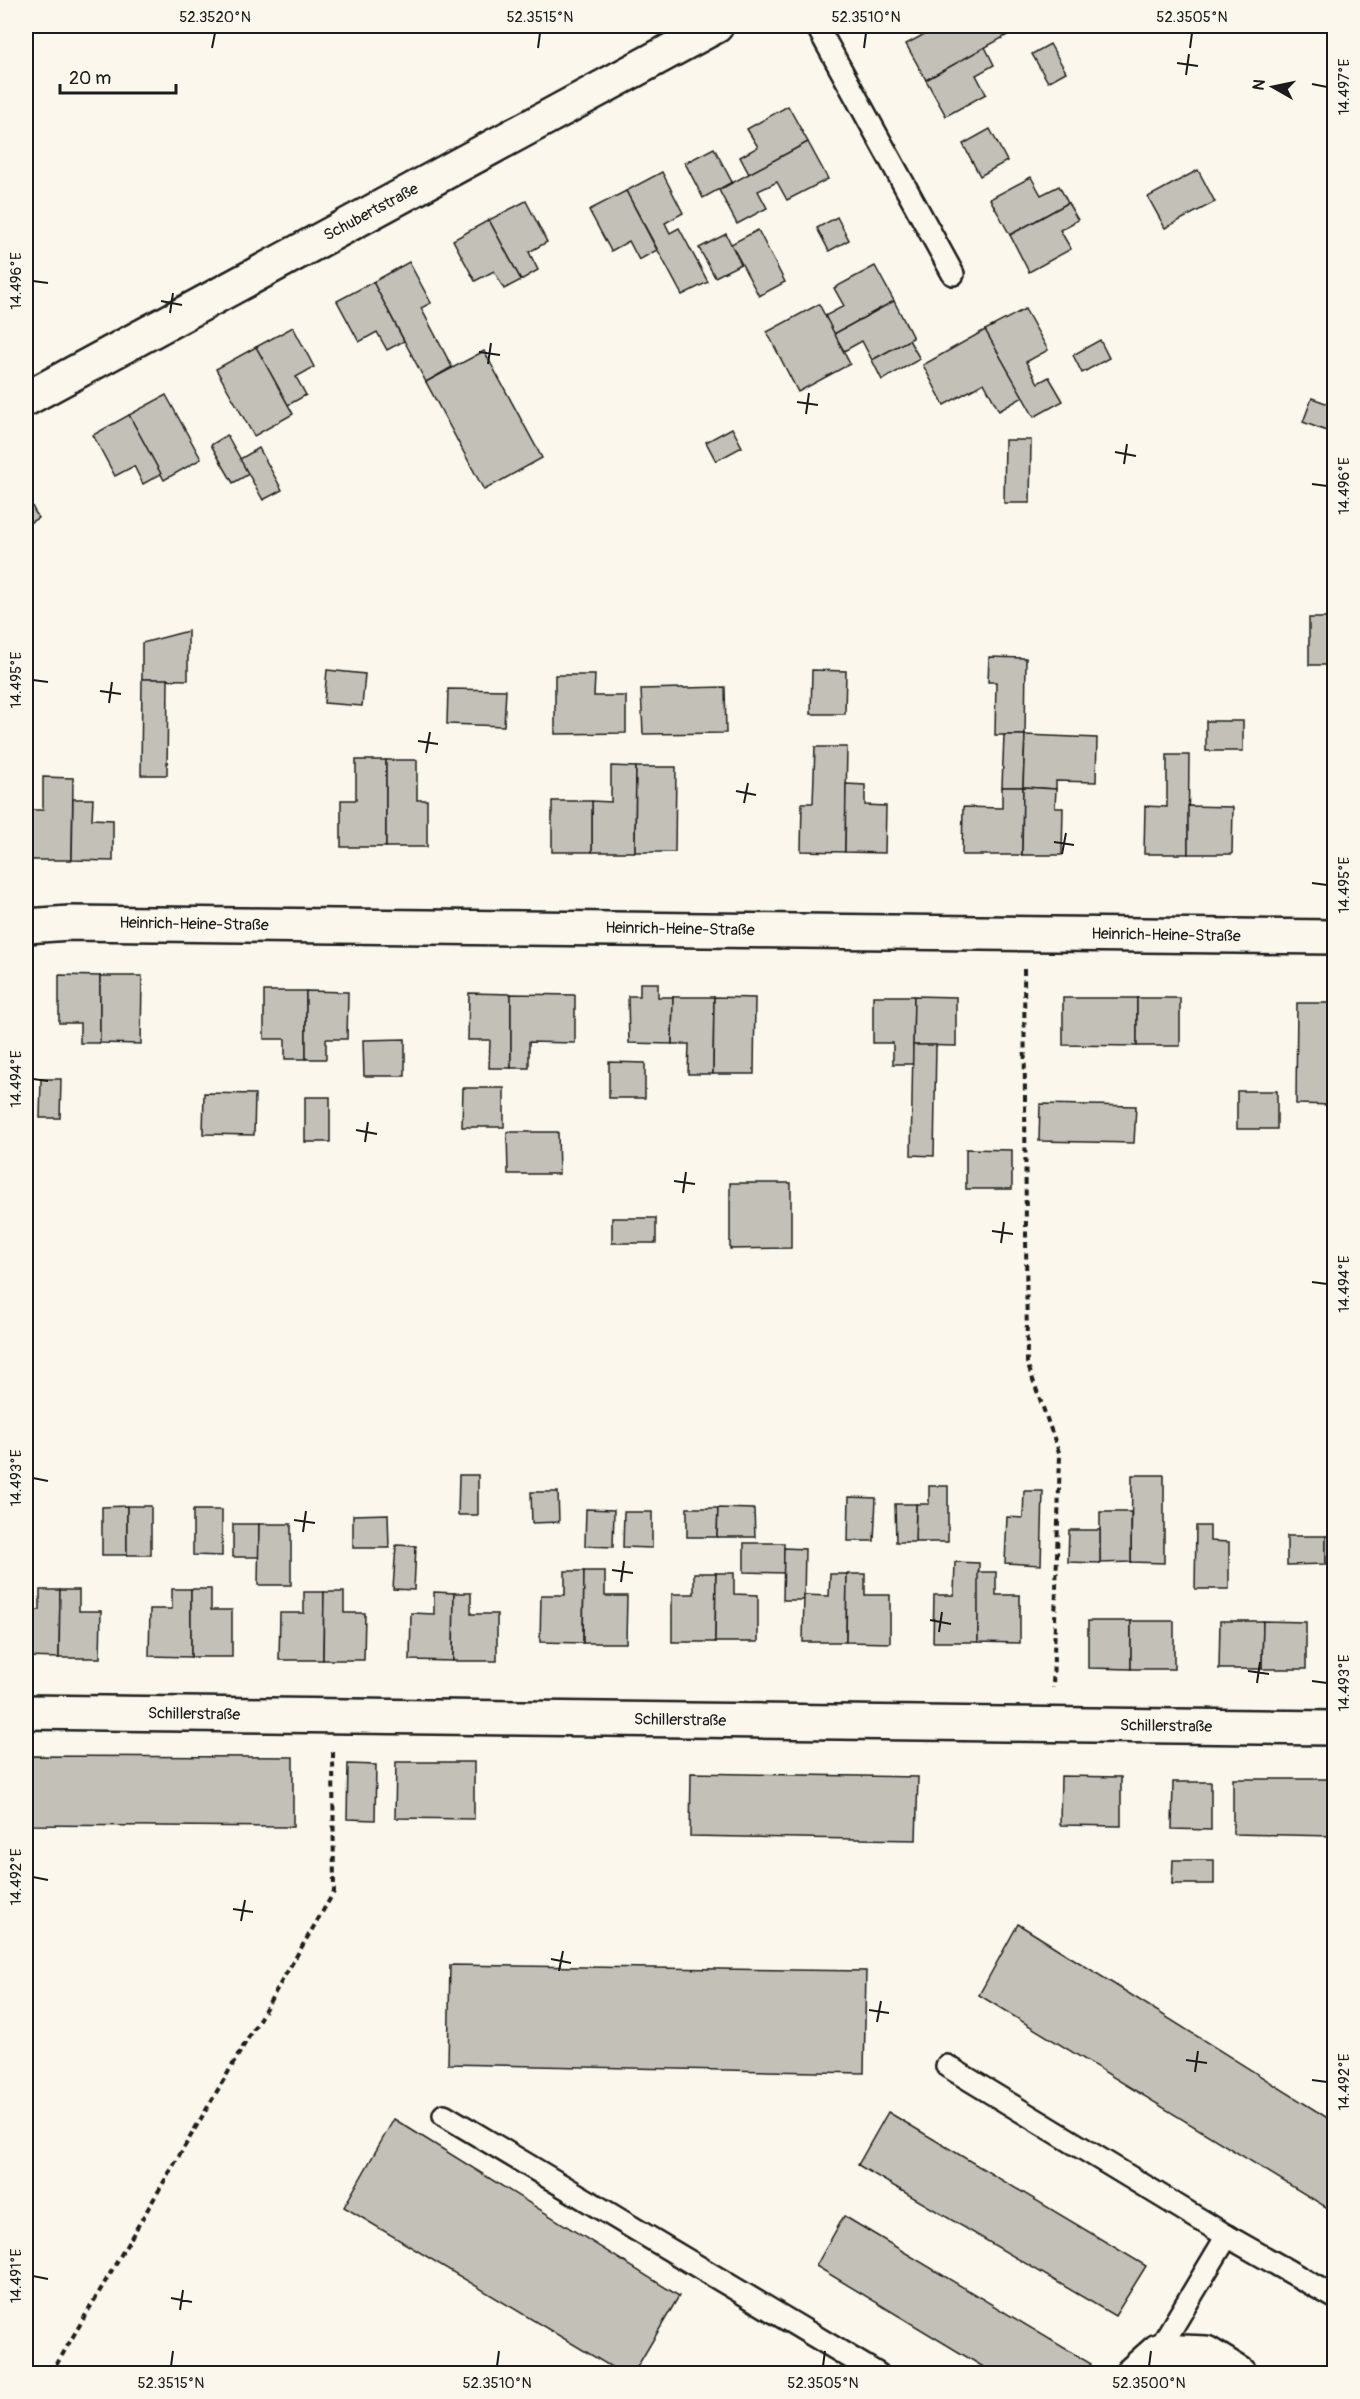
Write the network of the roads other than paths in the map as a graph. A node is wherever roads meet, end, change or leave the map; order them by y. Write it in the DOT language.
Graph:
graph roads {
  1 [pos="716,26"];
  2 [pos="817,26"];
  3 [pos="953,274"];
  4 [pos="26,399"];
  5 [pos="26,926"];
  6 [pos="1335,937"];
  7 [pos="26,1712"];
  8 [pos="1335,1728"];
  9 [pos="946,2066"];
  10 [pos="444,2115"];
  11 [pos="1227,2236"];
  12 [pos="1335,2297"];
  13 [pos="1158,2351"];
  14 [pos="878,2373"];
  15 [pos="1132,2373"];
  16 [pos="1240,2373"];
  1 -- 4 [label="street, Schubertstraße"];
  2 -- 3 [label="lane"];
  5 -- 6 [label="street, Heinrich-Heine-Straße"];
  7 -- 8 [label="street, Schillerstraße"];
  9 -- 11 [label="lane"];
  10 -- 14 [label="lane"];
  11 -- 12 [label="lane"];
  11 -- 13 [label="lane"];
  13 -- 15 [label="street"];
  13 -- 16 [label="street"];
}
